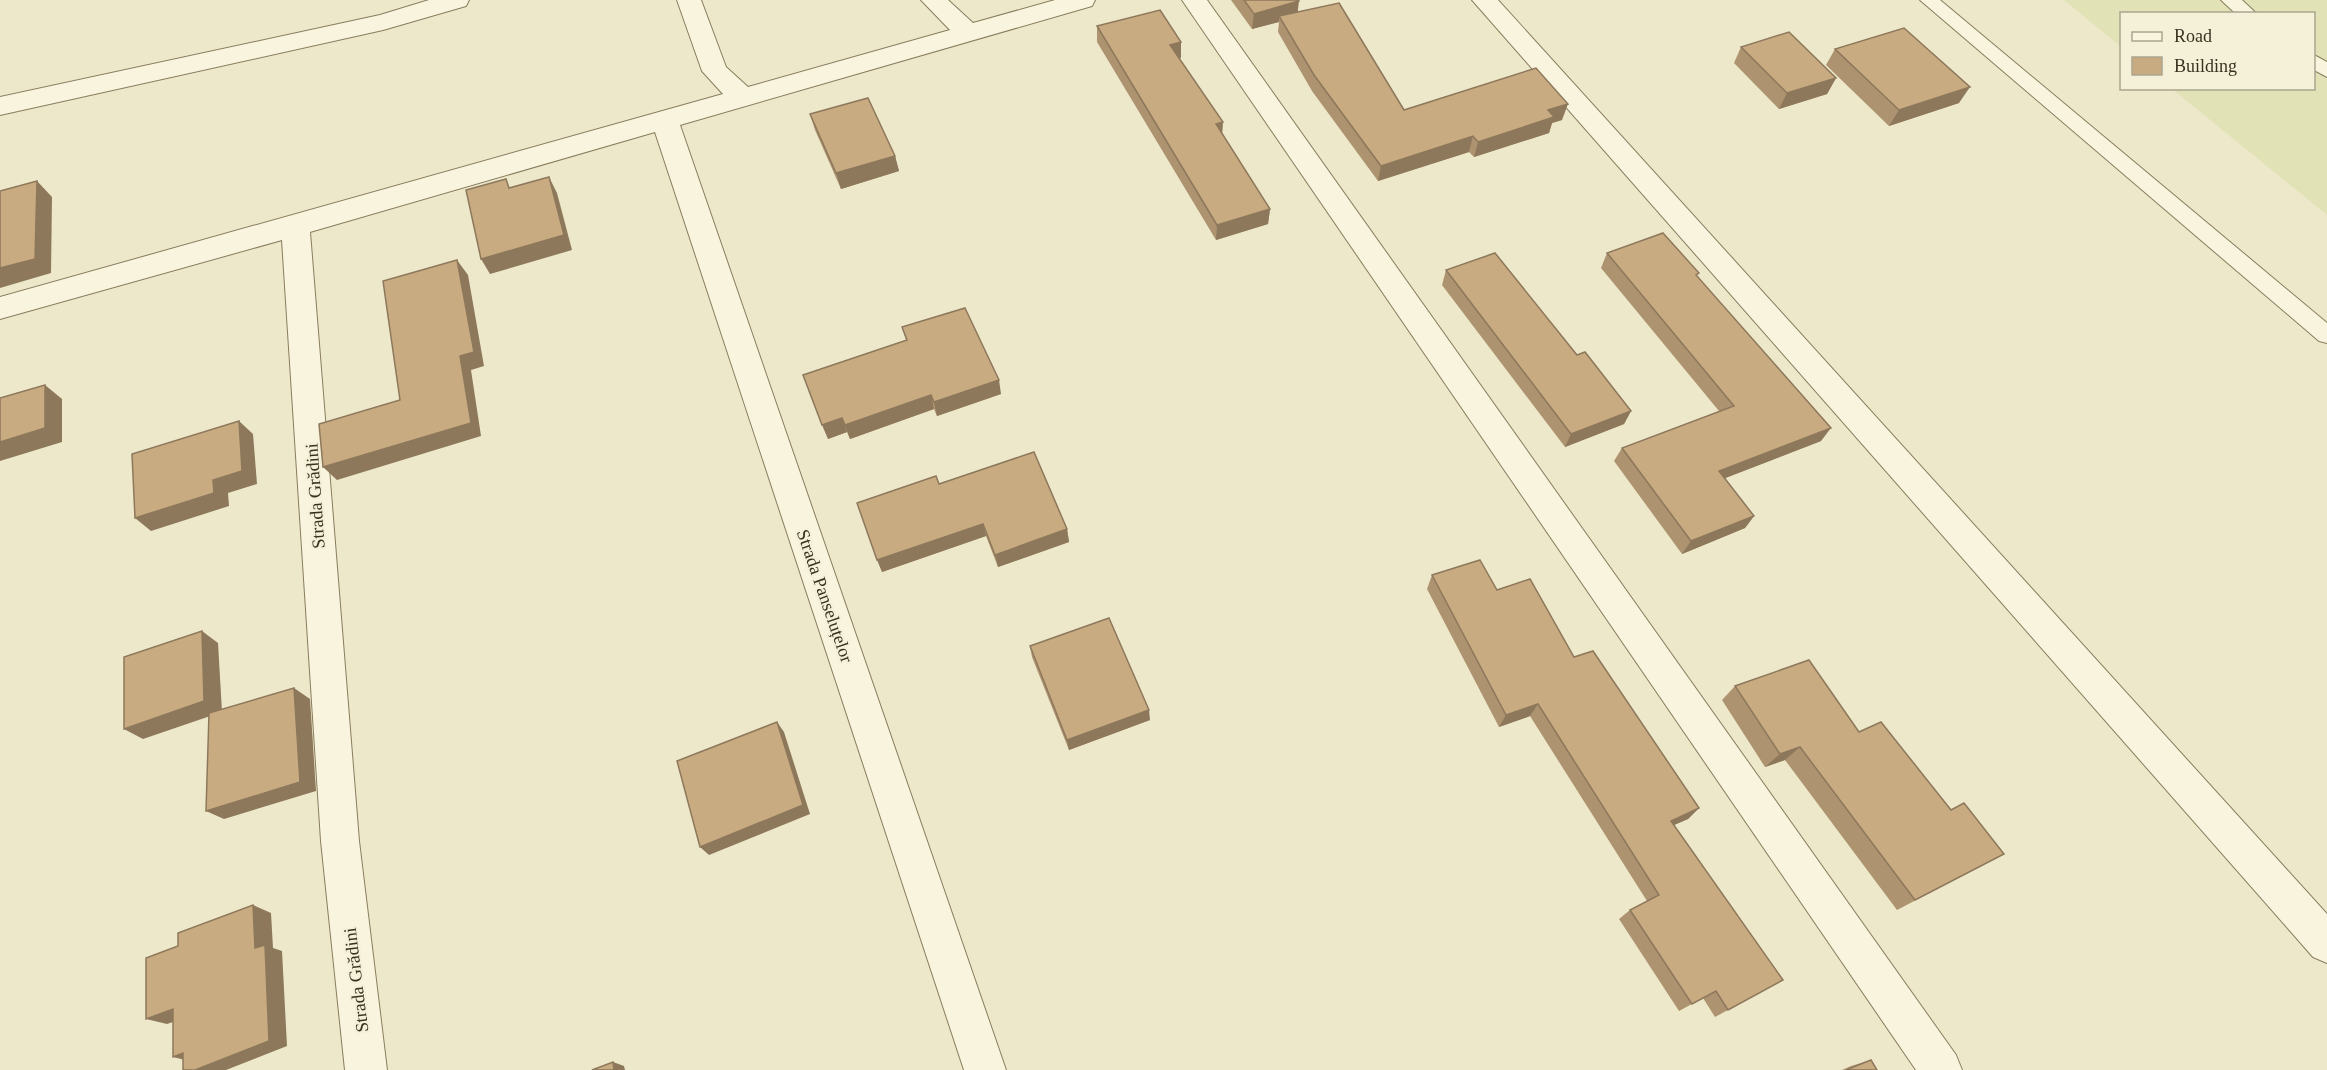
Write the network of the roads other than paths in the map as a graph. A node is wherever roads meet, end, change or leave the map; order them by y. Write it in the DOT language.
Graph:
graph roads {
  1 [pos="457,0"];
  2 [pos="689,0"];
  3 [pos="933,0"];
  4 [pos="1083,0"];
  5 [pos="1194,0"];
  6 [pos="1484,0"];
  7 [pos="1929,0"];
  8 [pos="2230,0"];
  9 [pos="429,4"];
  10 [pos="2245,12"];
  11 [pos="969,33"];
  12 [pos="743,98"];
  13 [pos="0,106"];
  14 [pos="665,121"];
  15 [pos="295,226"];
  16 [pos="0,308"];
  17 [pos="2327,335"];
  18 [pos="2327,943"];
  19 [pos="366,1070"];
  20 [pos="986,1070"];
  21 [pos="1941,1070"];
  1 -- 9 [label="street"];
  2 -- 12 [label="street"];
  3 -- 11 [label="street"];
  4 -- 11 [label="street"];
  5 -- 21 [label="street"];
  6 -- 18 [label="street"];
  7 -- 17 [label="lane"];
  8 -- 10 [label="lane"];
  9 -- 13 [label="street"];
  11 -- 12 [label="street"];
  12 -- 14 [label="street"];
  14 -- 15 [label="street"];
  14 -- 20 [label="street, Strada Panseluțelor"];
  15 -- 16 [label="street"];
  15 -- 19 [label="street, Strada Grădini"];
}
